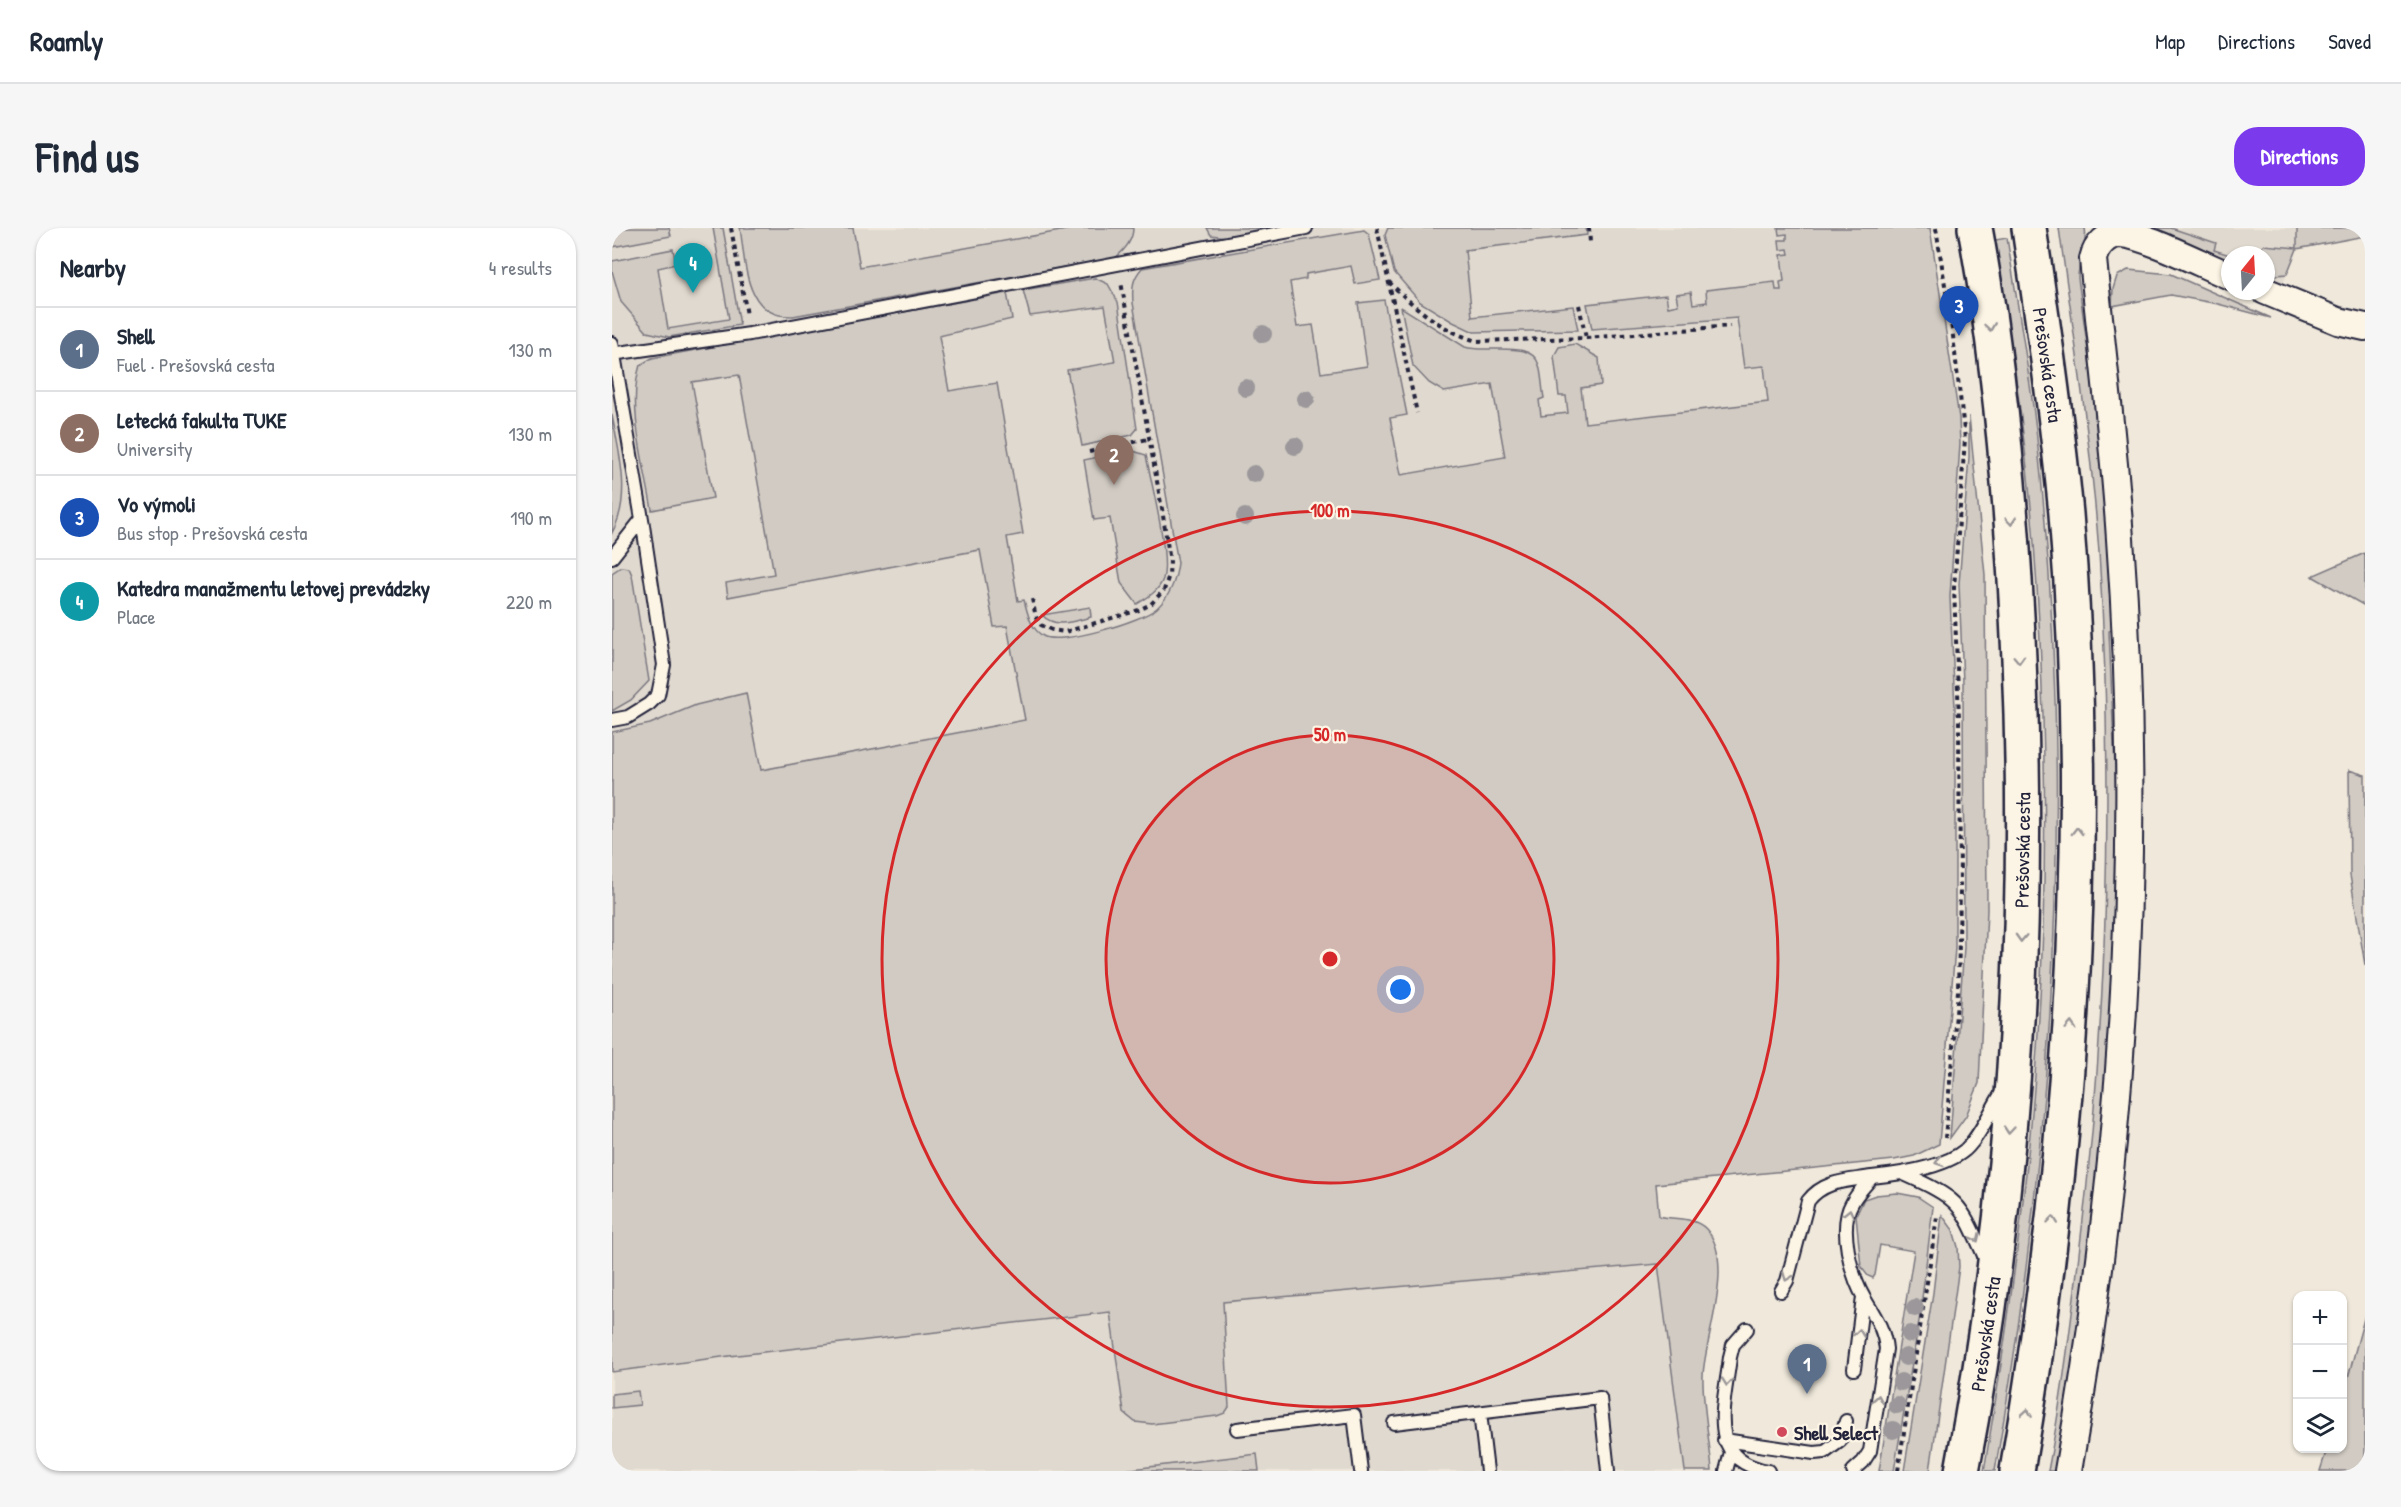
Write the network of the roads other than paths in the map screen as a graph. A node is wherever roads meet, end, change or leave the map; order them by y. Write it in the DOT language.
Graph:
graph roads {
  1 [pos="1306,228"];
  2 [pos="1975,228"];
  3 [pos="2029,228"];
  4 [pos="2103,238"];
  5 [pos="2221,272"];
  6 [pos="2275,295"];
  7 [pos="2365,327"];
  8 [pos="613,350"];
  9 [pos="642,519"];
  10 [pos="612,557"];
  11 [pos="612,720"];
  12 [pos="2014,1072"];
  13 [pos="1904,1174"];
  14 [pos="1872,1177"];
  15 [pos="1994,1276"];
  16 [pos="1781,1291"];
  17 [pos="1863,1297"];
  18 [pos="1747,1329"];
  19 [pos="1854,1370"];
  20 [pos="1480,1413"];
  21 [pos="1846,1421"];
  22 [pos="1394,1423"];
  23 [pos="1238,1428"];
  24 [pos="1724,1440"];
  25 [pos="1731,1452"];
  26 [pos="1361,1471"];
  27 [pos="1487,1471"];
  28 [pos="1608,1471"];
  29 [pos="1726,1471"];
  30 [pos="1767,1471"];
  31 [pos="1853,1471"];
  32 [pos="1962,1471"];
  33 [pos="2017,1471"];
  34 [pos="2068,1471"];
  1 -- 8 [label="lane"];
  2 -- 12 [label="highway, Prešovská cesta, one-way"];
  33 -- 3 [label="highway, Prešovská cesta, one-way"];
  4 -- 5 [label="street"];
  4 -- 34 [label="street"];
  6 -- 7 [label="street"];
  8 -- 9 [label="lane"];
  9 -- 10 [label="lane"];
  9 -- 11 [label="lane"];
  12 -- 13 [label="lane, one-way"];
  12 -- 15 [label="highway, Prešovská cesta, one-way"];
  13 -- 14 [label="lane"];
  13 -- 15 [label="lane, one-way"];
  14 -- 16 [label="lane, one-way"];
  17 -- 14 [label="lane, one-way"];
  15 -- 32 [label="highway, Prešovská cesta"];
  19 -- 17 [label="lane, one-way"];
  31 -- 17 [label="lane, one-way"];
  18 -- 24 [label="lane, one-way"];
  20 -- 22 [label="lane"];
  20 -- 27 [label="lane"];
  20 -- 28 [label="lane"];
  21 -- 24 [label="lane"];
  23 -- 26 [label="lane"];
  24 -- 25 [label="lane"];
  25 -- 29 [label="lane"];
  25 -- 30 [label="lane"];
}
